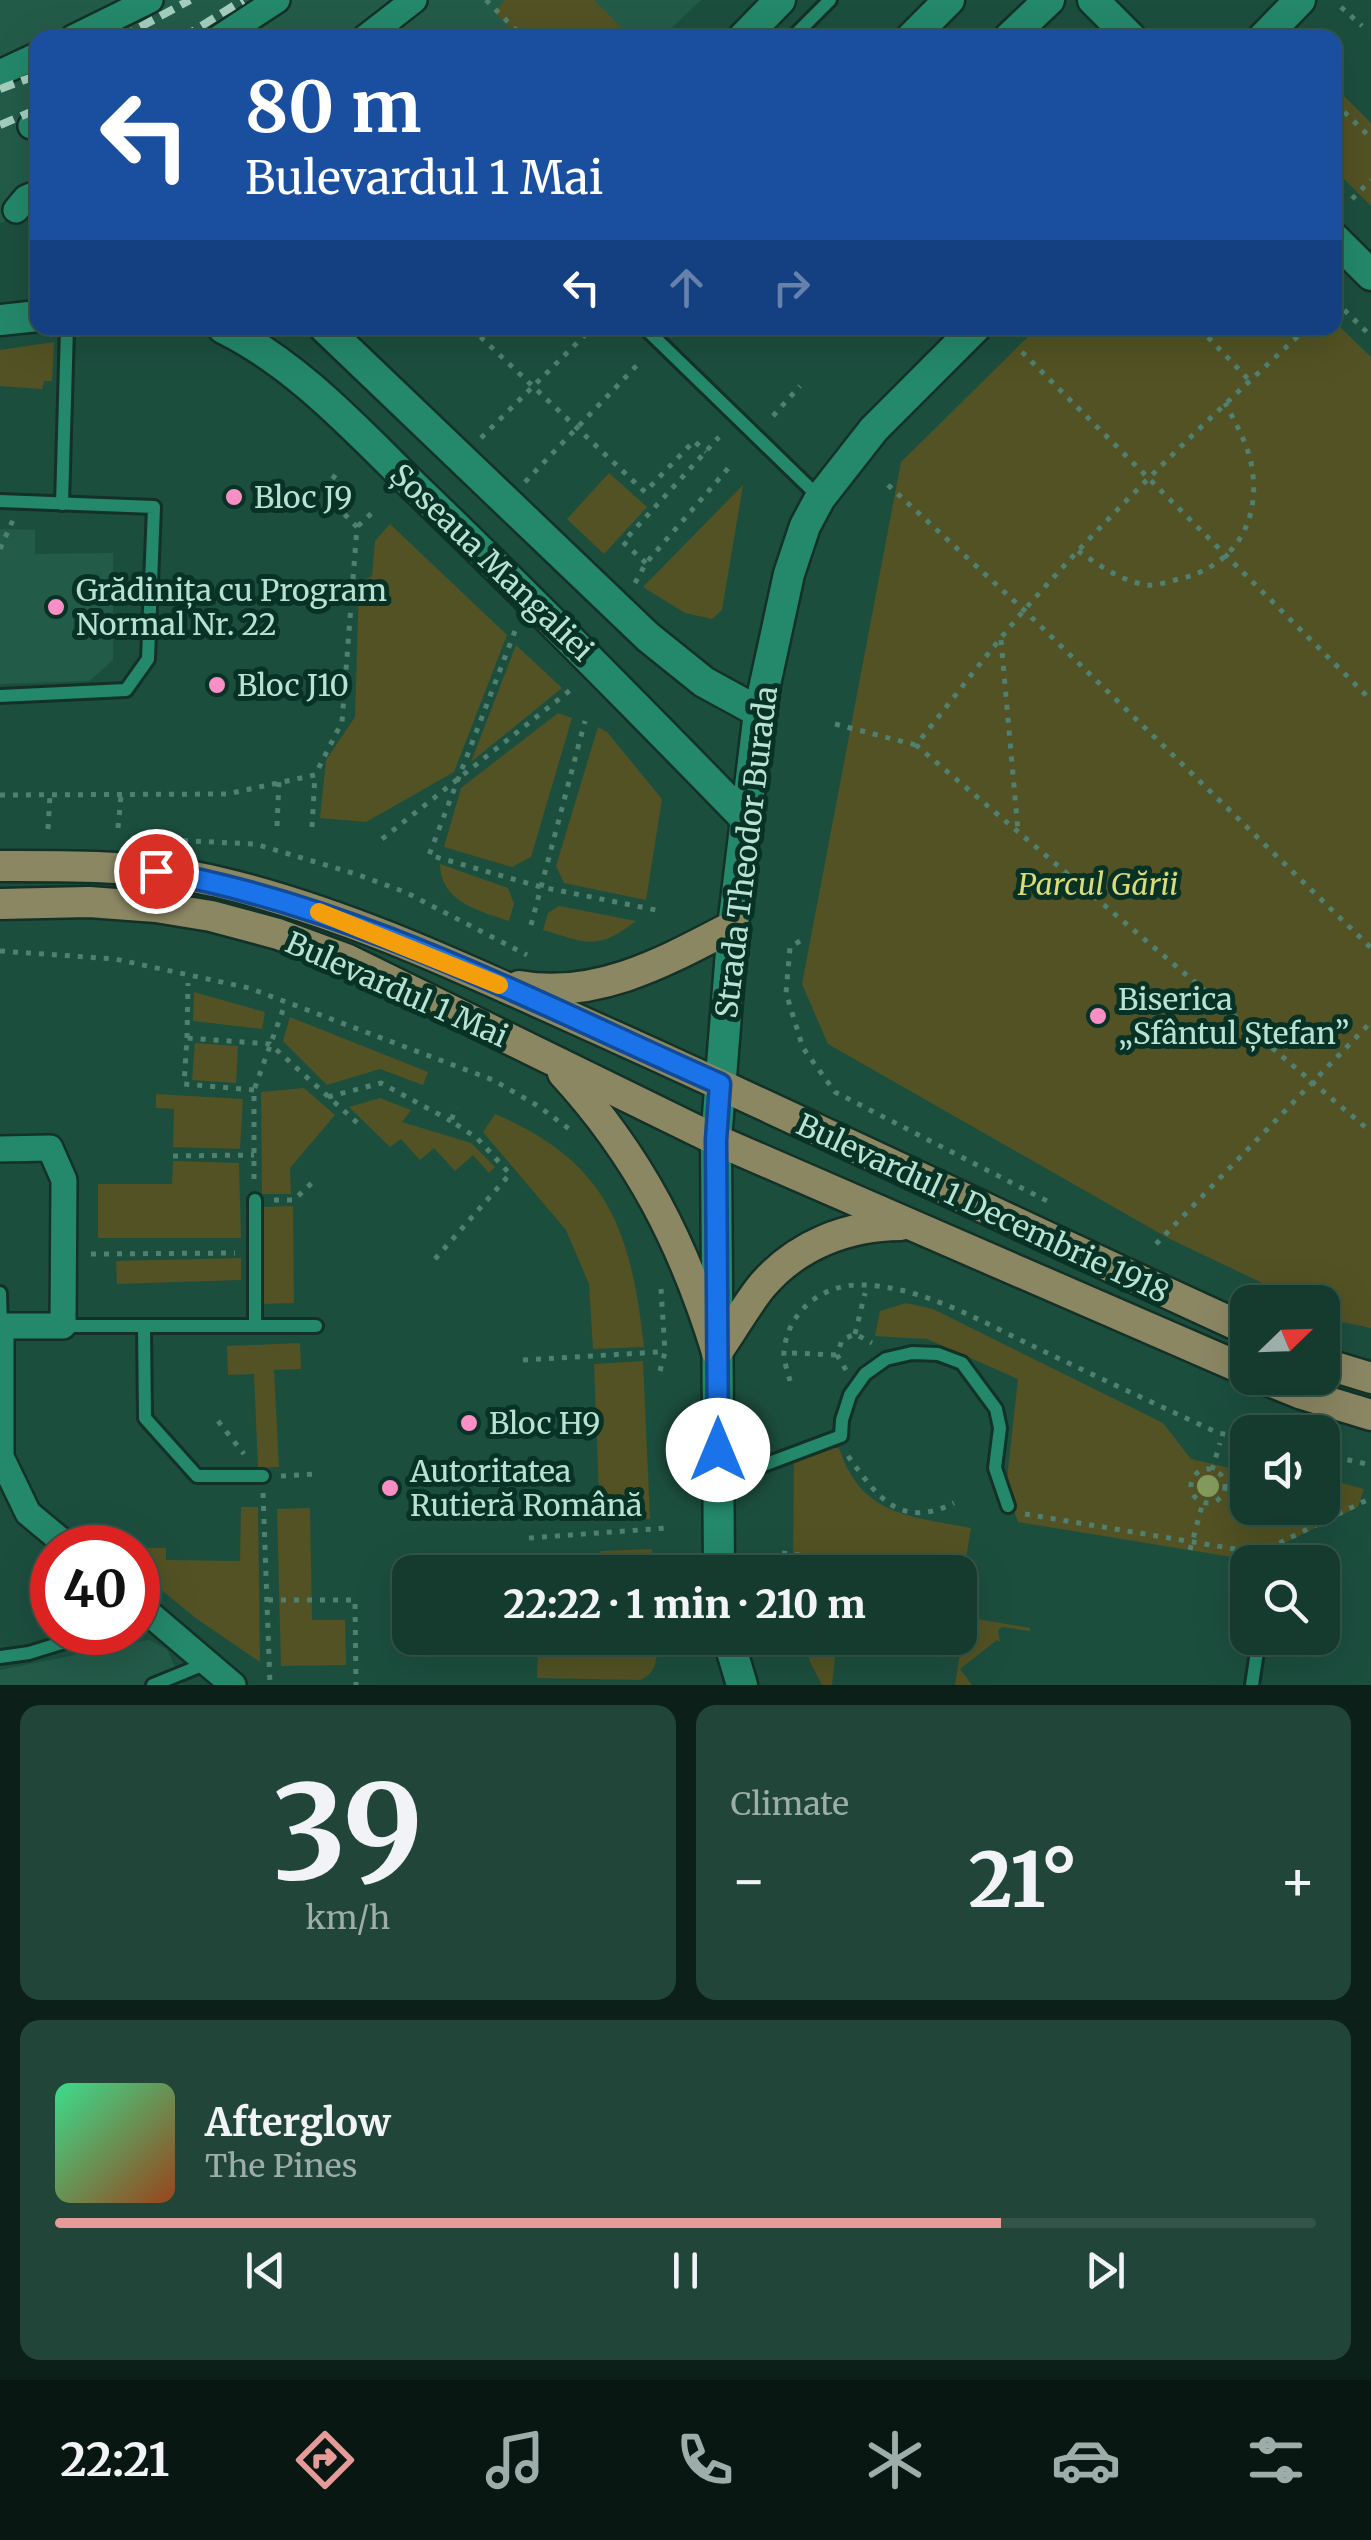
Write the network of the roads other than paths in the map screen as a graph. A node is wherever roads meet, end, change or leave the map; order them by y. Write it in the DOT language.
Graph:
graph roads {
  1 [pos="150,0"];
  2 [pos="277,0"];
  3 [pos="414,0"];
  4 [pos="780,0"];
  5 [pos="830,0"];
  6 [pos="948,0"];
  7 [pos="1049,0"];
  8 [pos="1094,0"];
  9 [pos="1300,0"];
  10 [pos="89,30"];
  11 [pos="230,30"];
  12 [pos="375,30"];
  13 [pos="751,30"];
  14 [pos="800,30"];
  15 [pos="918,30"];
  16 [pos="1018,30"];
  17 [pos="1123,30"];
  18 [pos="1270,30"];
  19 [pos="30,59"];
  20 [pos="2,72"];
  21 [pos="30,197"];
  22 [pos="16,210"];
  23 [pos="1342,247"];
  24 [pos="1371,274"];
  25 [pos="30,317"];
  26 [pos="0,320"];
  27 [pos="66,335"];
  28 [pos="237,335"];
  29 [pos="332,335"];
  30 [pos="652,335"];
  31 [pos="968,335"];
  32 [pos="820,498"];
  33 [pos="0,502"];
  34 [pos="62,504"];
  35 [pos="0,696"];
  36 [pos="759,712"];
  37 [pos="744,816"];
  38 [pos="0,866"];
  39 [pos="0,904"];
  40 [pos="733,926"];
  41 [pos="484,978"];
  42 [pos="554,1063"];
  43 [pos="720,1084"];
  44 [pos="716,1140"];
  45 [pos="0,1149"];
  46 [pos="254,1200"];
  47 [pos="909,1225"];
  48 [pos="0,1294"];
  49 [pos="1230,1322"];
  50 [pos="1,1326"];
  51 [pos="64,1326"];
  52 [pos="144,1326"];
  53 [pos="255,1326"];
  54 [pos="316,1326"];
  55 [pos="717,1352"];
  56 [pos="1230,1363"];
  57 [pos="1340,1369"];
  58 [pos="1371,1378"];
  59 [pos="1305,1395"];
  60 [pos="1371,1415"];
  61 [pos="263,1476"];
  62 [pos="718,1482"];
  63 [pos="1014,1510"];
  64 [pos="42,1525"];
  65 [pos="719,1555"];
  66 [pos="160,1628"];
  67 [pos="30,1653"];
  68 [pos="733,1655"];
  69 [pos="1256,1655"];
  70 [pos="0,1657"];
  71 [pos="207,1663"];
  72 [pos="153,1685"];
  73 [pos="233,1685"];
  74 [pos="742,1685"];
  75 [pos="1252,1685"];
  1 -- 10 [label="street"];
  2 -- 11 [label="street"];
  3 -- 12 [label="street"];
  4 -- 13 [label="street"];
  5 -- 14 [label="lane"];
  6 -- 15 [label="street"];
  7 -- 16 [label="street"];
  8 -- 17 [label="street"];
  9 -- 18 [label="street"];
  19 -- 20 [label="street"];
  21 -- 22 [label="street"];
  23 -- 24 [label="street"];
  25 -- 26 [label="street"];
  27 -- 34 [label="lane"];
  28 -- 37 [label="street, Șoseaua Mangaliei"];
  29 -- 36 [label="street, Șoseaua Mangaliei"];
  30 -- 32 [label="lane"];
  31 -- 32 [label="street, Strada Theodor Burada"];
  32 -- 36 [label="street, Strada Theodor Burada"];
  33 -- 34 [label="lane"];
  34 -- 35 [label="lane"];
  36 -- 37 [label="street, Strada Theodor Burada"];
  37 -- 40 [label="street, Strada Theodor Burada"];
  38 -- 41 [label="main road, Bulevardul 1 Mai"];
  39 -- 42 [label="main road, Bulevardul 1 Mai"];
  40 -- 41 [label="main road"];
  40 -- 43 [label="street, Strada Theodor Burada"];
  41 -- 43 [label="main road, Bulevardul 1 Mai"];
  42 -- 44 [label="main road, Bulevardul 1 Mai"];
  42 -- 55 [label="main road"];
  43 -- 44 [label="street, Strada Theodor Burada"];
  43 -- 49 [label="main road, Bulevardul 1 Decembrie 1918"];
  44 -- 47 [label="main road, Bulevardul 1 Decembrie 1918"];
  44 -- 55 [label="street, Strada Theodor Burada"];
  45 -- 51 [label="street"];
  46 -- 53 [label="lane"];
  47 -- 55 [label="main road"];
  47 -- 56 [label="main road, Bulevardul 1 Decembrie 1918"];
  48 -- 50 [label="lane"];
  50 -- 51 [label="street"];
  50 -- 64 [label="street"];
  51 -- 52 [label="lane"];
  52 -- 53 [label="lane"];
  52 -- 61 [label="lane"];
  53 -- 54 [label="lane"];
  55 -- 62 [label="street, Strada Theodor Burada"];
  57 -- 58 [label="main road"];
  59 -- 60 [label="main road"];
  62 -- 63 [label="lane"];
  62 -- 65 [label="street, Strada Theodor Burada"];
  66 -- 71 [label="street"];
  67 -- 70 [label="lane"];
  68 -- 74 [label="street"];
  69 -- 75 [label="lane"];
  71 -- 72 [label="lane"];
  71 -- 73 [label="street"];
}
